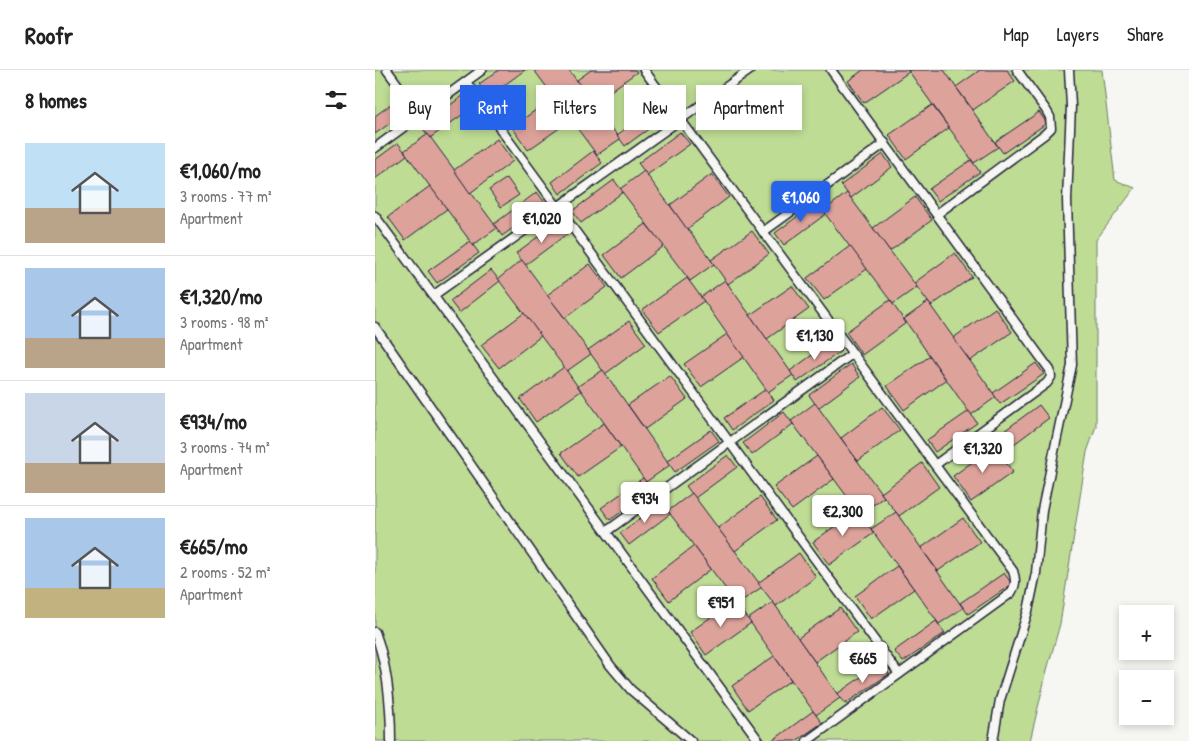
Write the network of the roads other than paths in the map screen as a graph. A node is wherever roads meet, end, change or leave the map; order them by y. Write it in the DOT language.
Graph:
graph roads {
  1 [pos="387,70"];
  2 [pos="482,70"];
  3 [pos="644,70"];
  4 [pos="750,70"];
  5 [pos="831,70"];
  6 [pos="1017,70"];
  7 [pos="1069,70"];
  8 [pos="466,82"];
  9 [pos="398,85"];
  10 [pos="655,85"];
  11 [pos="450,93"];
  12 [pos="686,116"];
  13 [pos="686,127"];
  14 [pos="400,130"];
  15 [pos="667,130"];
  16 [pos="885,143"];
  17 [pos="375,148"];
  18 [pos="558,207"];
  19 [pos="937,214"];
  20 [pos="375,216"];
  21 [pos="763,232"];
  22 [pos="433,295"];
  23 [pos="375,327"];
  24 [pos="853,354"];
  25 [pos="730,443"];
  26 [pos="935,465"];
  27 [pos="607,531"];
  28 [pos="375,632"];
  29 [pos="899,674"];
  30 [pos="391,741"];
  31 [pos="691,741"];
  32 [pos="759,741"];
  33 [pos="807,741"];
  34 [pos="993,741"];
  1 -- 9 [label="lane"];
  2 -- 8 [label="lane"];
  3 -- 10 [label="lane"];
  4 -- 12 [label="lane"];
  5 -- 16 [label="lane"];
  6 -- 19 [label="lane"];
  7 -- 34 [label="lane"];
  8 -- 11 [label="lane"];
  8 -- 18 [label="lane"];
  13 -- 21 [label="lane"];
  14 -- 17 [label="lane"];
  15 -- 18 [label="lane"];
  16 -- 19 [label="lane"];
  16 -- 21 [label="lane"];
  18 -- 22 [label="lane"];
  18 -- 25 [label="lane"];
  19 -- 26 [label="lane"];
  20 -- 22 [label="lane"];
  21 -- 24 [label="lane"];
  22 -- 27 [label="lane"];
  23 -- 31 [label="lane"];
  24 -- 25 [label="lane"];
  24 -- 26 [label="lane"];
  25 -- 27 [label="lane"];
  25 -- 29 [label="lane"];
  26 -- 29 [label="lane"];
  27 -- 32 [label="lane"];
  28 -- 30 [label="lane"];
  29 -- 33 [label="lane"];
}
